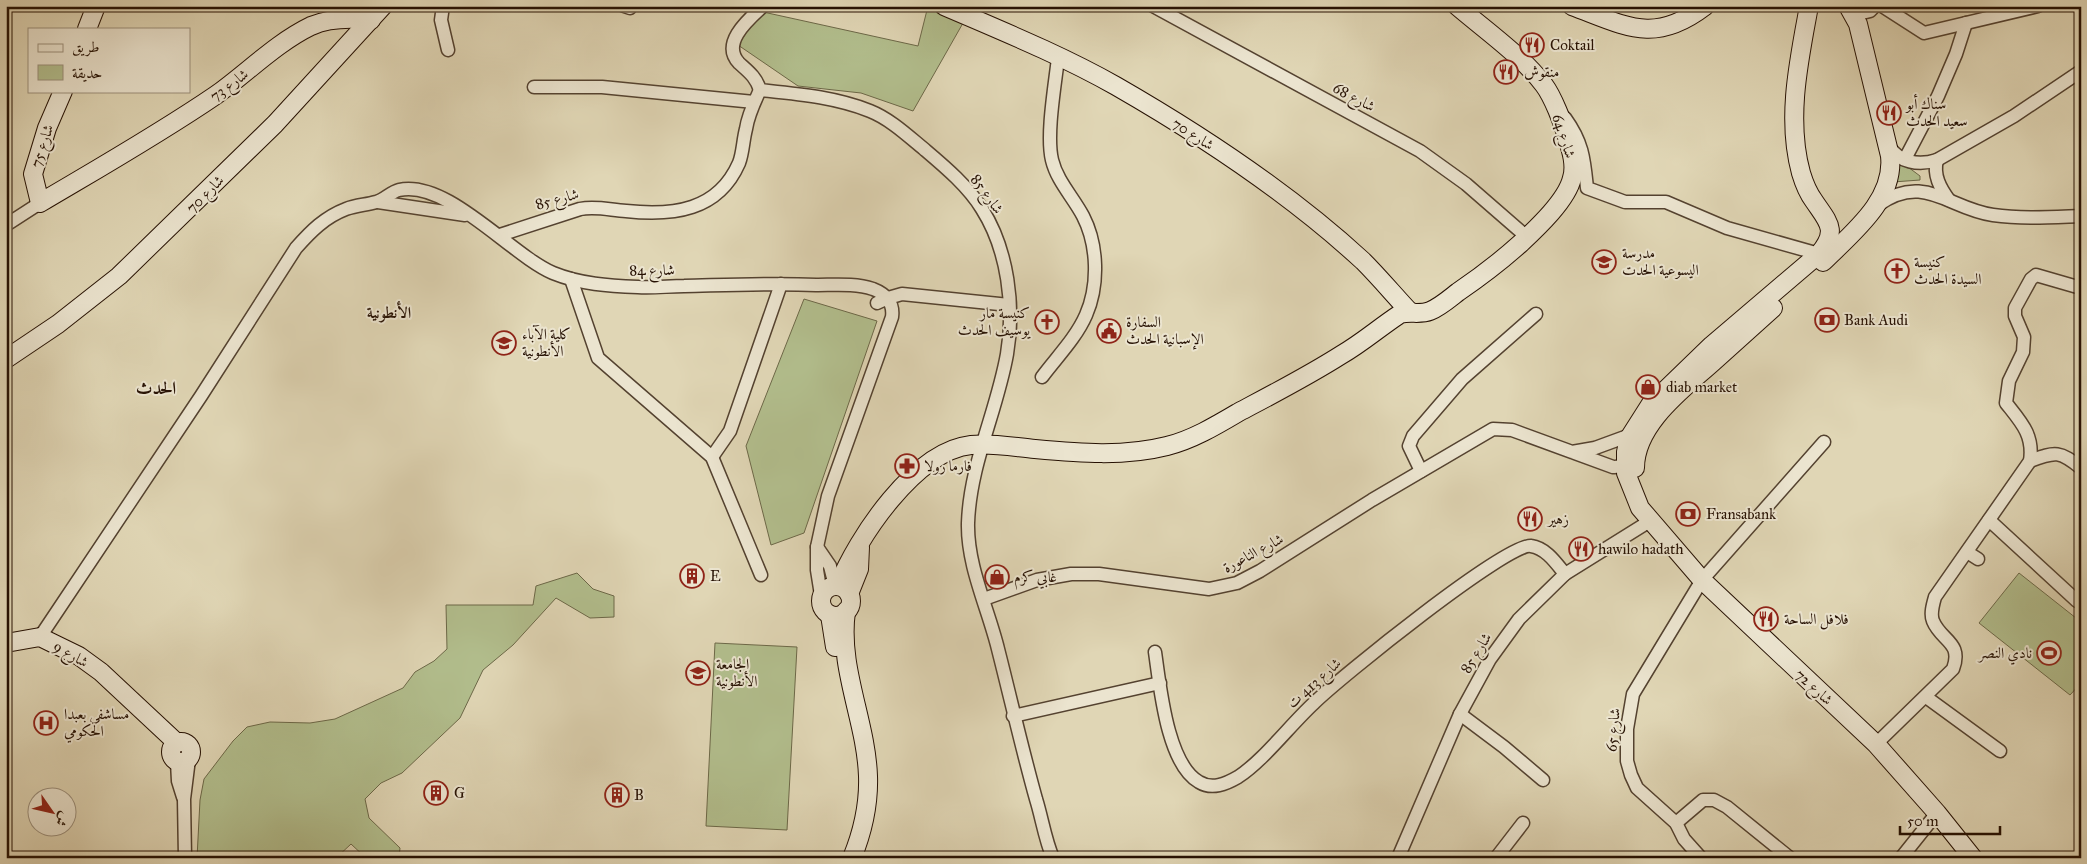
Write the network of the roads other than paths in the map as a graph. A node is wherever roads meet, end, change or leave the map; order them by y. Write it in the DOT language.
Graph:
graph roads {
  1 [pos="96,6"];
  2 [pos="443,6"];
  3 [pos="763,6"];
  4 [pos="944,6"];
  5 [pos="1153,6"];
  6 [pos="1457,6"];
  7 [pos="1572,6"];
  8 [pos="1705,6"];
  9 [pos="1875,6"];
  10 [pos="1882,6"];
  11 [pos="2038,6"];
  12 [pos="1810,10"];
  13 [pos="1851,11"];
  14 [pos="369,13"];
  15 [pos="1966,23"];
  16 [pos="87,28"];
  17 [pos="448,50"];
  18 [pos="1058,58"];
  19 [pos="2081,71"];
  20 [pos="534,87"];
  21 [pos="760,90"];
  22 [pos="63,92"];
  23 [pos="754,102"];
  24 [pos="1555,108"];
  25 [pos="1885,136"];
  26 [pos="1905,160"];
  27 [pos="1938,160"];
  28 [pos="1949,200"];
  29 [pos="378,202"];
  30 [pos="40,203"];
  31 [pos="1870,212"];
  32 [pos="1824,214"];
  33 [pos="469,216"];
  34 [pos="2081,216"];
  35 [pos="6,225"];
  36 [pos="500,235"];
  37 [pos="1527,237"];
  38 [pos="1823,256"];
  39 [pos="571,279"];
  40 [pos="781,284"];
  41 [pos="2081,288"];
  42 [pos="882,300"];
  43 [pos="1009,306"];
  44 [pos="1409,311"];
  45 [pos="1536,314"];
  46 [pos="6,359"];
  47 [pos="1042,377"];
  48 [pos="1616,440"];
  49 [pos="1824,442"];
  50 [pos="981,445"];
  51 [pos="1572,452"];
  52 [pos="712,457"];
  53 [pos="2030,461"];
  54 [pos="1619,462"];
  55 [pos="2081,468"];
  56 [pos="1421,471"];
  57 [pos="1648,518"];
  58 [pos="1989,520"];
  59 [pos="1565,574"];
  60 [pos="761,575"];
  61 [pos="1702,580"];
  62 [pos="837,598"];
  63 [pos="984,599"];
  64 [pos="2081,601"];
  65 [pos="40,637"];
  66 [pos="6,643"];
  67 [pos="1155,652"];
  68 [pos="1160,683"];
  69 [pos="1926,697"];
  70 [pos="1460,714"];
  71 [pos="1013,716"];
  72 [pos="1876,744"];
  73 [pos="2000,751"];
  74 [pos="179,753"];
  75 [pos="1543,780"];
  76 [pos="1937,813"];
  77 [pos="1523,823"];
  78 [pos="1676,823"];
  79 [pos="185,858"];
  80 [pos="840,858"];
  81 [pos="852,858"];
  82 [pos="1053,858"];
  83 [pos="1398,858"];
  84 [pos="1496,858"];
  85 [pos="1701,858"];
  86 [pos="1790,858"];
  87 [pos="1901,858"];
  88 [pos="1973,858"];
  1 -- 16 [label="street"];
  2 -- 17 [label="street"];
  3 -- 21 [label="street"];
  4 -- 18 [label="street, شارع 70"];
  5 -- 37 [label="street, شارع 68"];
  6 -- 24 [label="street, شارع 64"];
  7 -- 8 [label="street"];
  9 -- 13 [label="street"];
  10 -- 15 [label="street"];
  11 -- 15 [label="street"];
  12 -- 32 [label="street"];
  13 -- 25 [label="street"];
  14 -- 30 [label="street, شارع 73"];
  14 -- 46 [label="street, شارع 70"];
  15 -- 26 [label="street"];
  18 -- 44 [label="street, شارع 70"];
  18 -- 47 [label="street"];
  19 -- 27 [label="street"];
  20 -- 23 [label="street"];
  21 -- 23 [label="street, شارع 85"];
  21 -- 43 [label="street, شارع 85"];
  22 -- 30 [label="street, شارع 75"];
  23 -- 36 [label="street, شارع 85"];
  24 -- 37 [label="street, شارع 64"];
  24 -- 38 [label="street"];
  25 -- 26 [label="street"];
  25 -- 31 [label="street"];
  26 -- 27 [label="street"];
  27 -- 28 [label="street"];
  28 -- 31 [label="street"];
  28 -- 34 [label="street"];
  29 -- 33 [label="street"];
  29 -- 33 [label="street, شارع 84"];
  29 -- 65 [label="street"];
  30 -- 35 [label="street"];
  31 -- 32 [label="street"];
  31 -- 38 [label="street"];
  32 -- 38 [label="street"];
  33 -- 36 [label="street, شارع 84"];
  36 -- 39 [label="street, شارع 84"];
  37 -- 44 [label="street, شارع 64"];
  38 -- 48 [label="street"];
  38 -- 54 [label="street"];
  39 -- 40 [label="street, شارع 84"];
  39 -- 52 [label="street"];
  40 -- 42 [label="street, شارع 84"];
  40 -- 52 [label="street"];
  41 -- 53 [label="street"];
  42 -- 43 [label="street"];
  42 -- 62 [label="street, شارع 84"];
  43 -- 50 [label="street, شارع 85"];
  44 -- 50 [label="street"];
  45 -- 56 [label="street"];
  48 -- 51 [label="street"];
  48 -- 54 [label="street"];
  48 -- 54 [label="street"];
  49 -- 61 [label="street, شارع 65"];
  50 -- 62 [label="street"];
  50 -- 63 [label="street"];
  51 -- 54 [label="street, شارع الناعورة"];
  51 -- 56 [label="street, شارع الناعورة"];
  52 -- 60 [label="street"];
  53 -- 55 [label="street"];
  53 -- 58 [label="street"];
  54 -- 57 [label="street, شارع 72"];
  54 -- 57 [label="street"];
  56 -- 63 [label="street, شارع الناعورة"];
  57 -- 59 [label="street, شارع 85"];
  57 -- 61 [label="street, شارع 72"];
  58 -- 64 [label="street"];
  58 -- 69 [label="street"];
  59 -- 68 [label="street, شارع 413 ت"];
  59 -- 70 [label="street, شارع 85"];
  61 -- 72 [label="street, شارع 72"];
  61 -- 78 [label="street, شارع 65"];
  62 -- 80 [label="street"];
  62 -- 81 [label="street"];
  63 -- 71 [label="street"];
  65 -- 66 [label="street, شارع 9"];
  65 -- 74 [label="street, شارع 9"];
  67 -- 68 [label="street, شارع 413 ت"];
  68 -- 71 [label="street"];
  69 -- 72 [label="street"];
  69 -- 73 [label="street"];
  70 -- 75 [label="street"];
  70 -- 83 [label="street, شارع 85"];
  71 -- 82 [label="street"];
  72 -- 76 [label="street, شارع 72"];
  74 -- 79 [label="street"];
  76 -- 87 [label="street"];
  76 -- 88 [label="street, شارع 72"];
  77 -- 84 [label="street"];
  78 -- 85 [label="street, شارع 65"];
  78 -- 86 [label="street"];
}
